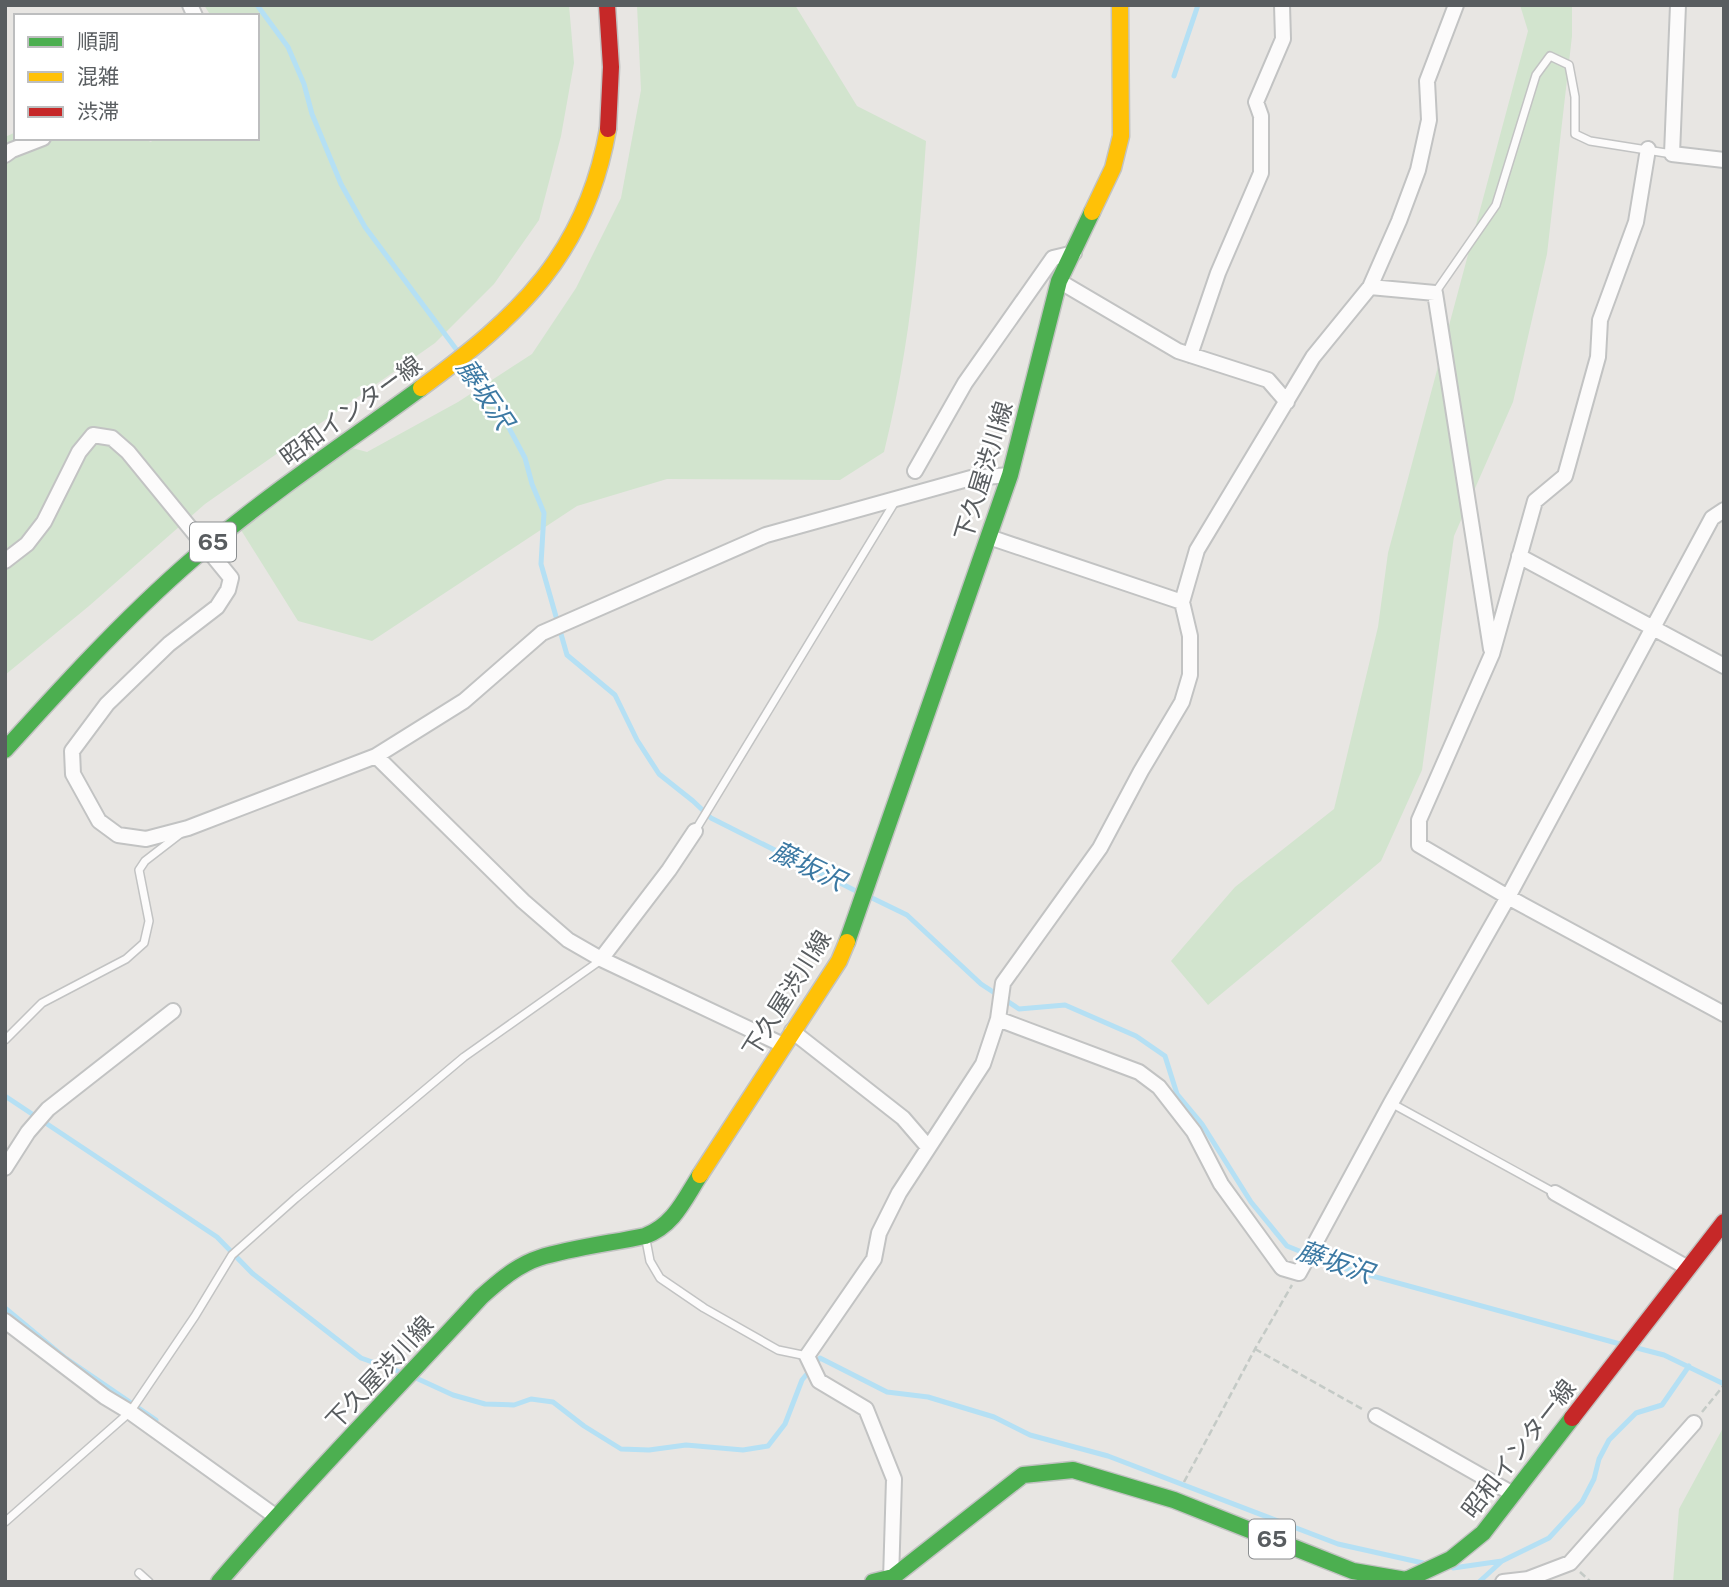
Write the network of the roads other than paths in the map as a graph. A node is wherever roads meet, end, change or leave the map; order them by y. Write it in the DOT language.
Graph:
graph roads {
  1 [pos="607,5"];
  2 [pos="1120,5"];
  3 [pos="1282,5"];
  4 [pos="1457,5"];
  5 [pos="1678,5"];
  6 [pos="38,140"];
  7 [pos="1648,149"];
  8 [pos="1672,154"];
  9 [pos="5,155"];
  10 [pos="1724,160"];
  11 [pos="1074,253"];
  12 [pos="1059,281"];
  13 [pos="1370,287"];
  14 [pos="1435,293"];
  15 [pos="1190,355"];
  16 [pos="1287,402"];
  17 [pos="915,471"];
  18 [pos="1010,475"];
  19 [pos="896,499"];
  20 [pos="1724,510"];
  21 [pos="989,537"];
  22 [pos="207,547"];
  23 [pos="1519,556"];
  24 [pos="5,561"];
  25 [pos="1182,602"];
  26 [pos="1654,628"];
  27 [pos="1492,654"];
  28 [pos="1724,666"];
  29 [pos="5,750"];
  30 [pos="376,756"];
  31 [pos="188,828"];
  32 [pos="695,831"];
  33 [pos="1508,897"];
  34 [pos="601,959"];
  35 [pos="173,1011"];
  36 [pos="1724,1014"];
  37 [pos="998,1019"];
  38 [pos="792,1031"];
  39 [pos="5,1040"];
  40 [pos="783,1045"];
  41 [pos="1391,1103"];
  42 [pos="928,1147"];
  43 [pos="5,1168"];
  44 [pos="1555,1193"];
  45 [pos="1724,1222"];
  46 [pos="645,1236"];
  47 [pos="1688,1268"];
  48 [pos="5,1321"];
  49 [pos="807,1356"];
  50 [pos="130,1412"];
  51 [pos="1376,1416"];
  52 [pos="1693,1423"];
  53 [pos="1513,1494"];
  54 [pos="275,1516"];
  55 [pos="5,1522"];
  56 [pos="139,1573"];
  57 [pos="1420,1578"];
  58 [pos="892,1579"];
  59 [pos="149,1582"];
  60 [pos="219,1582"];
  61 [pos="873,1582"];
  62 [pos="1503,1582"];
  1 -- 22 [label="main road, 昭和インター線 / 65"];
  2 -- 11 [label="main road, 下久屋渋川線"];
  3 -- 15 [label="street"];
  4 -- 13 [label="street"];
  5 -- 8 [label="street"];
  6 -- 9 [label="street"];
  7 -- 8 [label="lane"];
  7 -- 14 [label="lane"];
  7 -- 23 [label="street"];
  8 -- 10 [label="street"];
  11 -- 12 [label="main road, 下久屋渋川線"];
  11 -- 17 [label="street"];
  12 -- 15 [label="street"];
  12 -- 18 [label="main road, 下久屋渋川線"];
  13 -- 14 [label="street"];
  13 -- 16 [label="street"];
  14 -- 27 [label="street"];
  15 -- 16 [label="street"];
  16 -- 25 [label="street"];
  18 -- 19 [label="street"];
  18 -- 21 [label="main road, 下久屋渋川線"];
  19 -- 30 [label="street"];
  19 -- 32 [label="lane"];
  20 -- 26 [label="street"];
  21 -- 25 [label="street"];
  21 -- 38 [label="main road, 下久屋渋川線"];
  22 -- 24 [label="street"];
  22 -- 29 [label="main road, 昭和インター線 / 65"];
  22 -- 31 [label="street"];
  23 -- 26 [label="street"];
  23 -- 27 [label="street"];
  25 -- 37 [label="street"];
  26 -- 28 [label="street"];
  26 -- 33 [label="street"];
  27 -- 33 [label="street"];
  30 -- 31 [label="street"];
  30 -- 34 [label="street"];
  31 -- 39 [label="lane"];
  32 -- 34 [label="street"];
  33 -- 36 [label="street"];
  33 -- 41 [label="street"];
  34 -- 40 [label="street"];
  34 -- 50 [label="lane"];
  35 -- 43 [label="street"];
  37 -- 41 [label="street"];
  37 -- 42 [label="street"];
  38 -- 40 [label="main road, 下久屋渋川線"];
  38 -- 42 [label="street"];
  40 -- 46 [label="main road, 下久屋渋川線"];
  41 -- 44 [label="lane"];
  42 -- 49 [label="street"];
  44 -- 47 [label="street"];
  45 -- 47 [label="main road, 昭和インター線 / 65"];
  46 -- 49 [label="lane"];
  46 -- 54 [label="main road, 下久屋渋川線"];
  47 -- 53 [label="main road, 昭和インター線 / 65"];
  48 -- 50 [label="street"];
  49 -- 58 [label="street"];
  50 -- 54 [label="street"];
  50 -- 55 [label="lane"];
  51 -- 53 [label="street"];
  52 -- 62 [label="street"];
  53 -- 57 [label="main road, 昭和インター線 / 65"];
  54 -- 60 [label="main road, 下久屋渋川線"];
  56 -- 59 [label="lane"];
  57 -- 58 [label="main road, 昭和インター線 / 65"];
  58 -- 61 [label="main road, 昭和インター線 / 65"];
}
